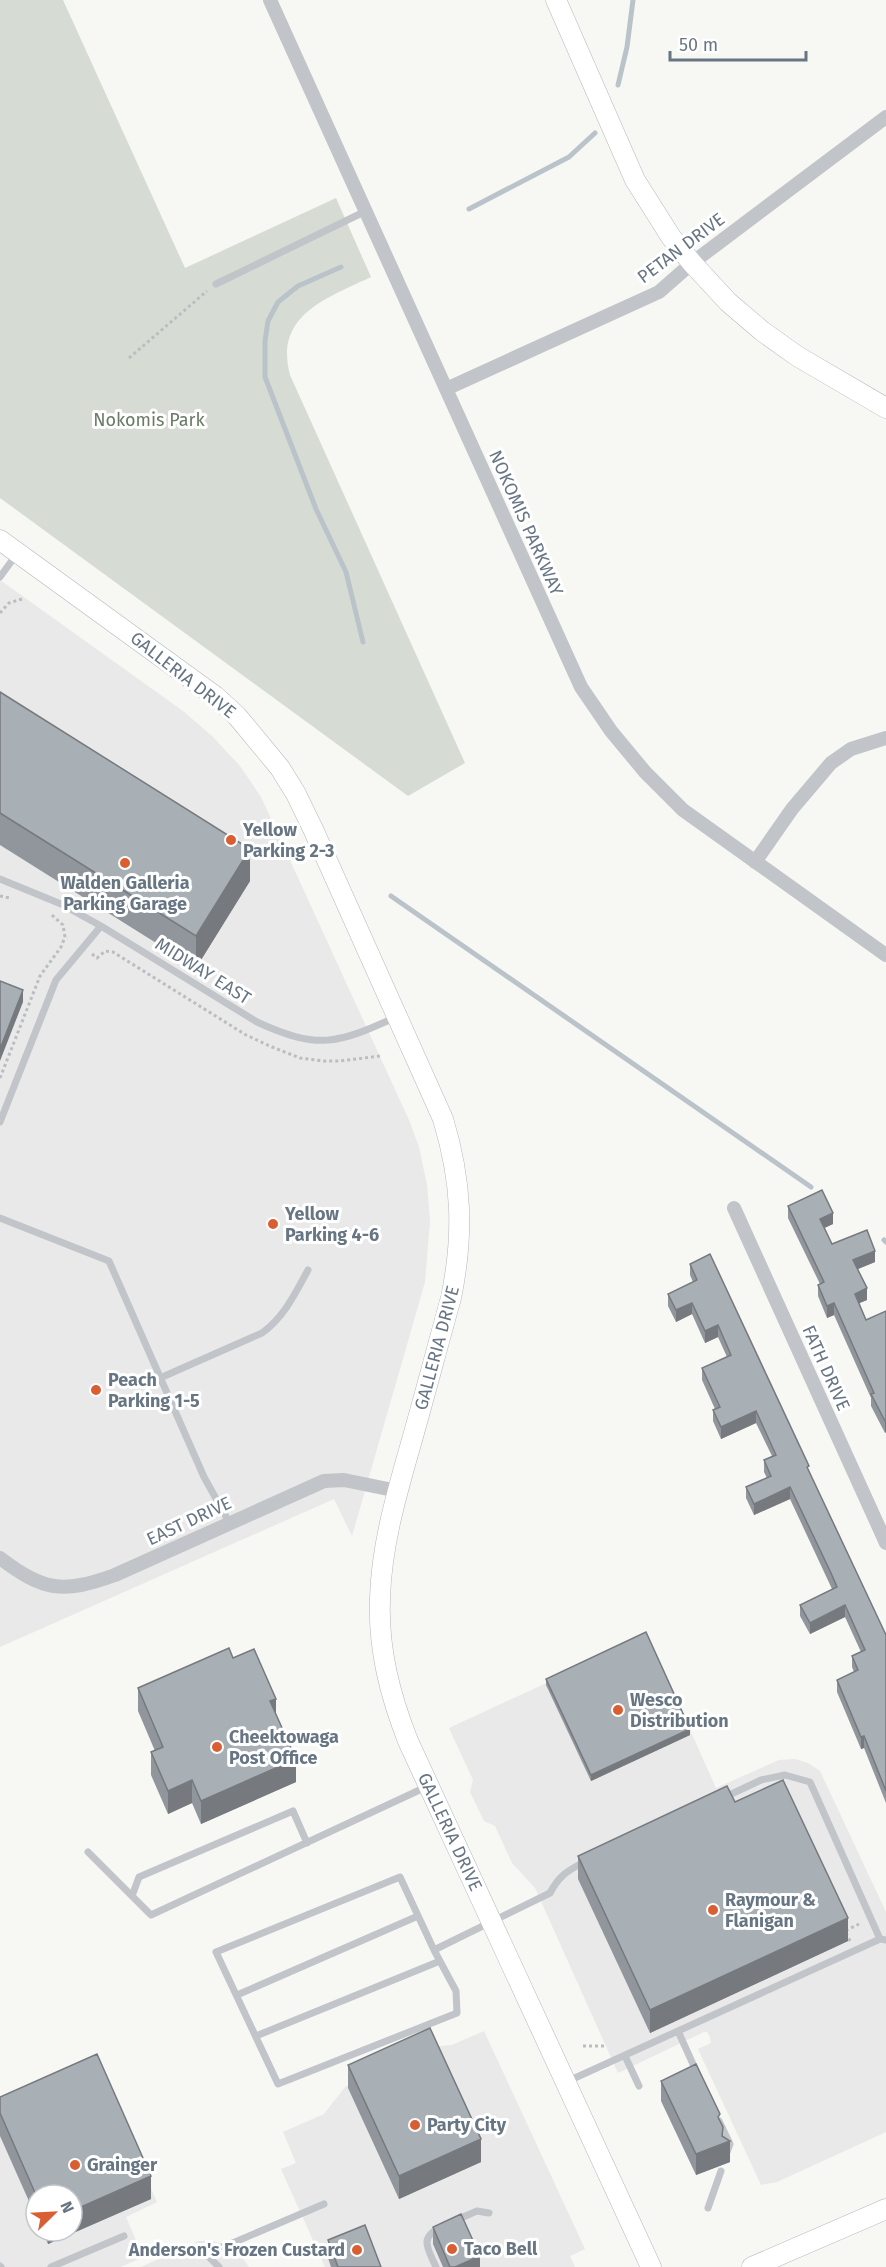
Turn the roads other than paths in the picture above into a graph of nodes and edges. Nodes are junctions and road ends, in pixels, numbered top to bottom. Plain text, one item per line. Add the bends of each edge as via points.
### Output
1 (270, 0) edge
2 (556, 0) edge
3 (886, 117) edge
4 (366, 211) junction
5 (692, 263) junction
6 (216, 284) road end
7 (446, 389) junction
8 (886, 408) edge
9 (0, 540) edge
10 (18, 553) junction
11 (0, 577) edge
12 (886, 738) edge
13 (755, 862) junction
14 (0, 879) edge
15 (101, 926) junction
16 (886, 955) edge
17 (398, 1016) junction
18 (0, 1121) edge
19 (734, 1208) dead end
20 (0, 1218) edge
21 (308, 1270) dead end
22 (160, 1378) junction
23 (398, 1491) junction
24 (229, 1522) junction
25 (886, 1543) edge
26 (0, 1558) edge
27 (429, 1786) junction
28 (719, 1800) edge
29 (307, 1843) junction
30 (88, 1852) dead end
31 (592, 1859) edge
32 (132, 1896) junction
33 (418, 1916) junction
34 (491, 1921) junction
35 (883, 1939) edge
36 (434, 1950) junction
37 (440, 1961) junction
38 (237, 1995) junction
39 (678, 2031) junction
40 (256, 2036) junction
41 (625, 2056) junction
42 (566, 2083) junction
43 (702, 2083) edge
44 (639, 2086) dead end
45 (716, 2114) edge
46 (726, 2155) edge
47 (721, 2171) dead end
48 (324, 2204) dead end
49 (708, 2208) dead end
50 (886, 2209) edge
51 (489, 2212) dead end
52 (124, 2236) dead end
53 (51, 2267) edge
54 (219, 2267) edge
55 (436, 2267) edge
56 (651, 2267) edge
57 (752, 2267) edge

1 - 4 street, NOKOMIS PARKWAY
2 - 5 street via 635,180
3 - 5 street, PETAN DRIVE
4 - 6 lane
4 - 7 street, NOKOMIS PARKWAY
5 - 7 street, PETAN DRIVE via 659,292
5 - 8 street via 762,331
7 - 13 street, NOKOMIS PARKWAY via 581,687 610,731 645,772 710,831
9 - 10 street, GALLERIA DRIVE
10 - 11 lane
10 - 17 street, GALLERIA DRIVE via 214,696 257,738 296,794
12 - 13 street via 851,749 831,763
13 - 16 street, NOKOMIS PARKWAY
14 - 15 lane, MIDWAY EAST via 61,904
15 - 17 lane, MIDWAY EAST via 257,1022 284,1034 310,1041 332,1040
15 - 18 lane via 56,980
17 - 23 street, GALLERIA DRIVE via 443,1119 452,1150 461,1224 451,1298
19 - 25 street, FATH DRIVE
20 - 22 lane via 109,1261
21 - 22 lane via 290,1304 271,1327
22 - 24 lane via 204,1477
23 - 24 street, EAST DRIVE via 344,1480 324,1481
23 - 27 street, GALLERIA DRIVE via 382,1565 382,1651 395,1709
24 - 26 street, EAST DRIVE via 88,1585 48,1586
27 - 29 lane
27 - 34 street, GALLERIA DRIVE
28 - 35 lane via 761,1780 785,1775 810,1782
29 - 32 lane via 151,1915
29 - 32 lane via 293,1811 139,1877
30 - 32 lane
31 - 34 lane via 558,1879 550,1893
33 - 36 lane
33 - 38 lane
33 - 38 lane via 400,1877 216,1952
34 - 36 lane
34 - 42 street, GALLERIA DRIVE
35 - 39 lane
36 - 37 lane
37 - 40 lane
37 - 40 lane via 456,1991 457,2013 278,2084
38 - 40 lane
39 - 41 lane
39 - 43 lane
41 - 42 lane
41 - 44 lane
42 - 56 street, GALLERIA DRIVE
45 - 46 lane via 730,2144
47 - 49 lane
48 - 54 lane via 204,2252
50 - 57 street
51 - 55 lane via 477,2211 432,2231 426,2245
52 - 53 lane

